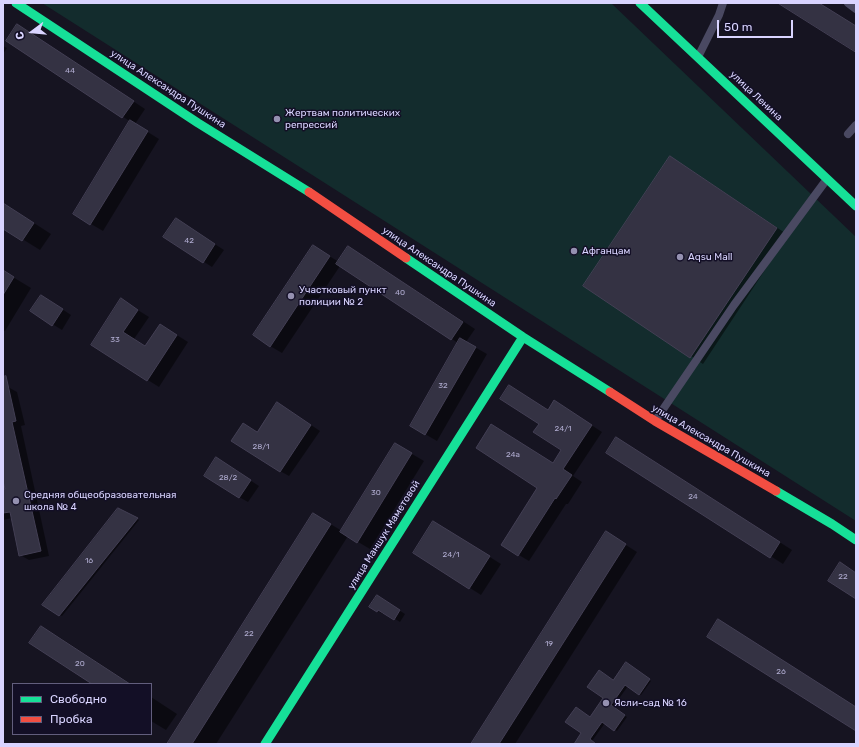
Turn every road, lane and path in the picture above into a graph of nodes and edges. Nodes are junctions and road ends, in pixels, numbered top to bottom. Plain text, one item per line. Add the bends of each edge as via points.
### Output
1 (16, 3) edge
2 (640, 3) edge
3 (723, 3) edge
4 (698, 57) junction
5 (856, 125) edge
6 (848, 134) dead end
7 (827, 179) junction
8 (856, 206) edge
9 (523, 337) junction
10 (655, 421) junction
11 (856, 540) edge
12 (265, 744) edge

1 - 9 street, улица Александра Пушкина via 198,123 306,190
2 - 4 street, улица Ленина
3 - 4 street
4 - 7 street, улица Ленина
5 - 6 street
7 - 8 street, улица Ленина
7 - 10 street via 734,305
9 - 10 street, улица Александра Пушкина
9 - 12 street, улица Маншук Маметовой
10 - 11 street, улица Александра Пушкина

